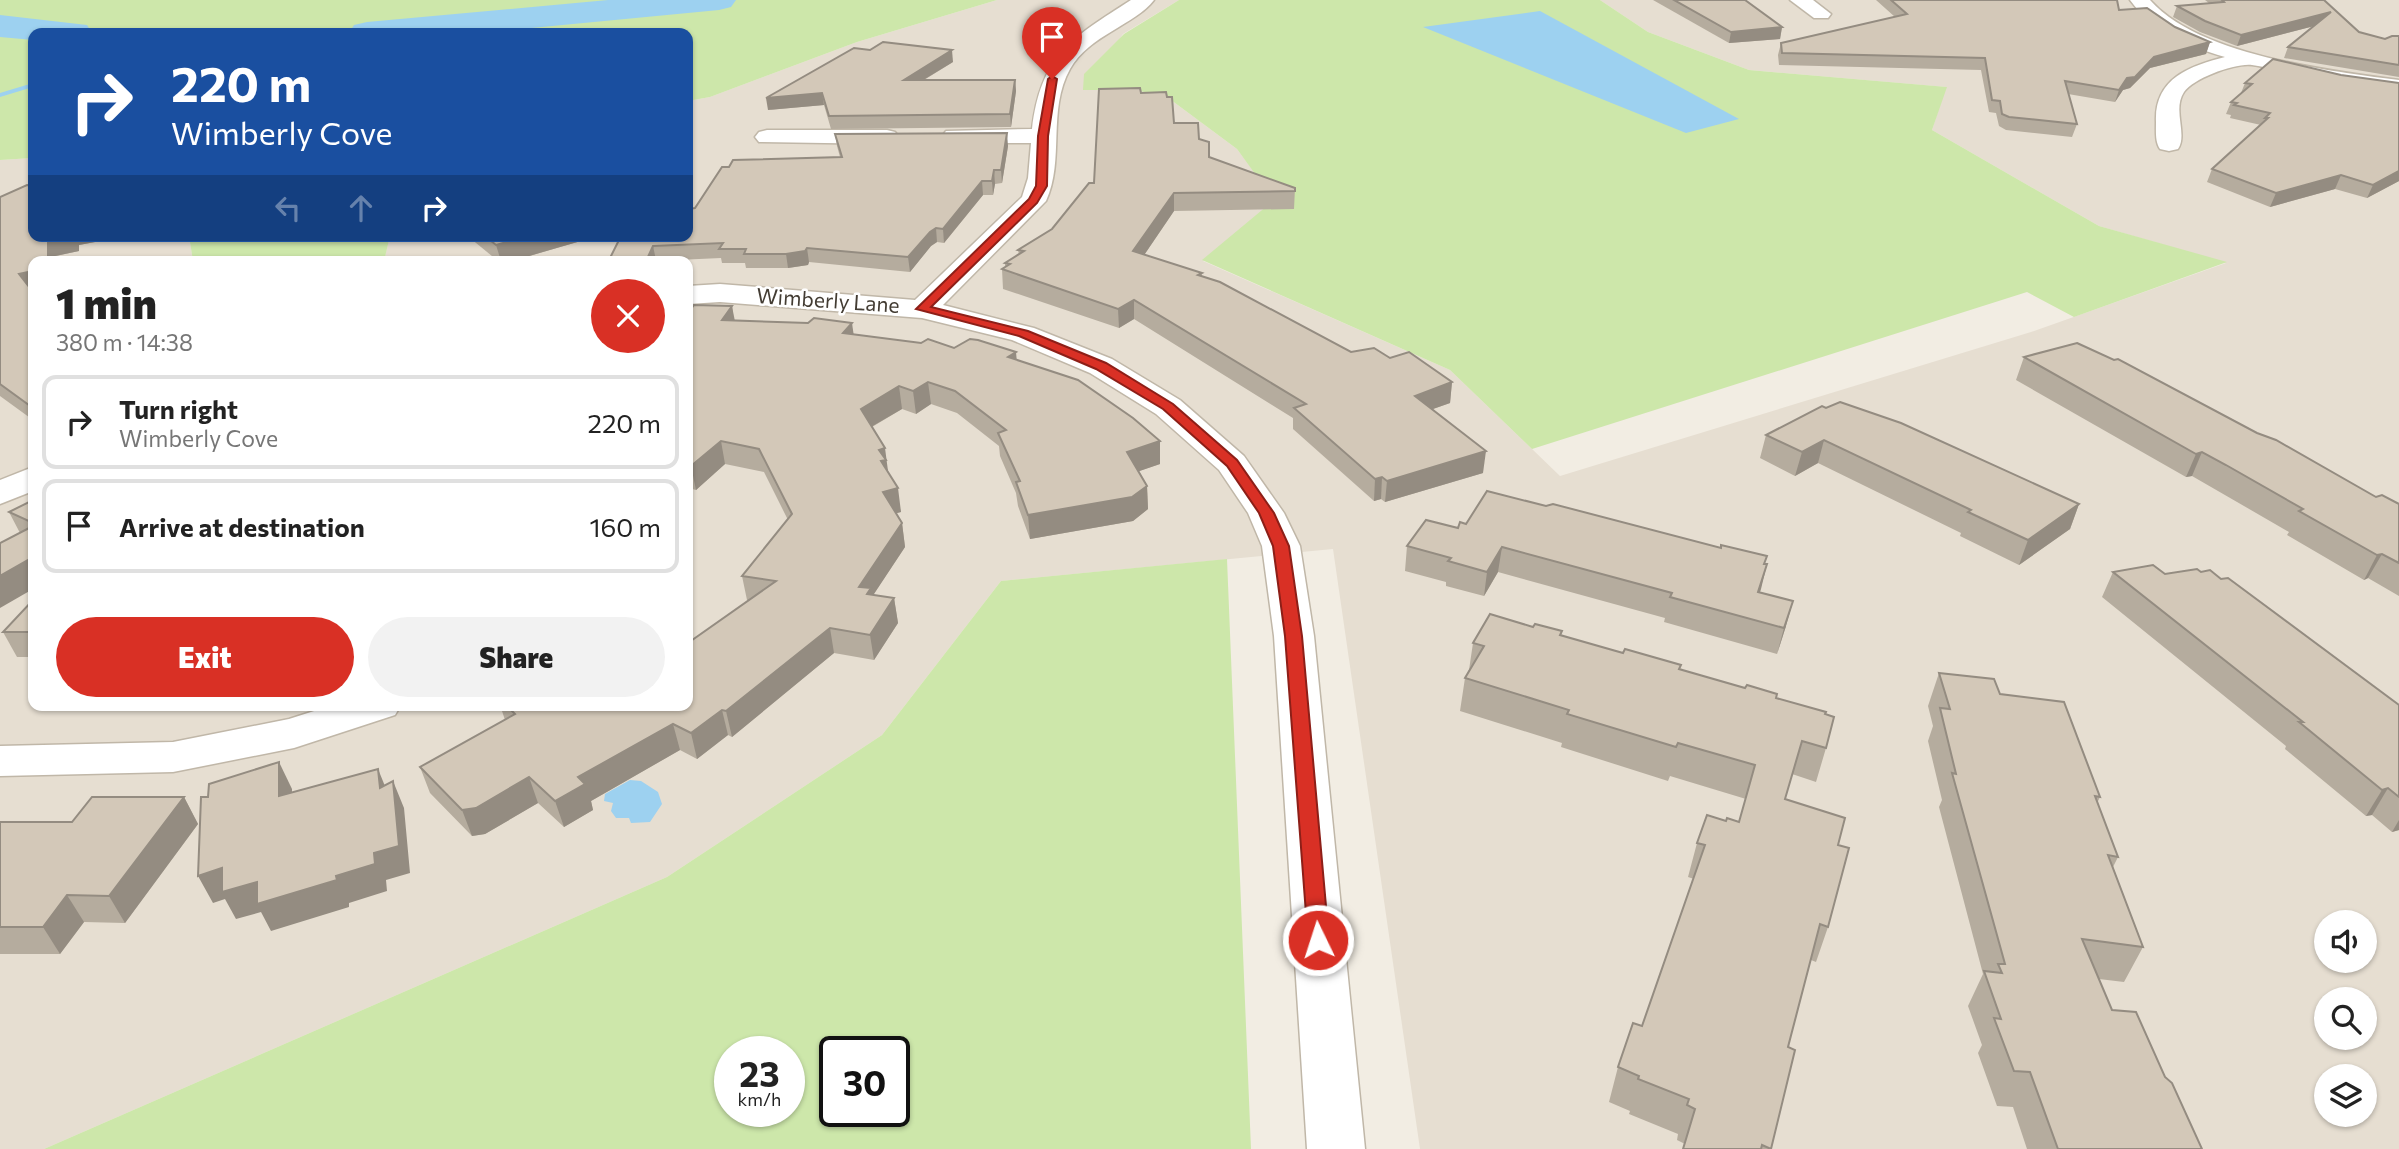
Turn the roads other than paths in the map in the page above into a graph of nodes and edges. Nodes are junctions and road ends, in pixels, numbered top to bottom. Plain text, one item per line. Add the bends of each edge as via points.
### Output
1 (1144, 0) edge
2 (1800, 0) edge
3 (2140, 0) edge
4 (1821, 14) dead end
5 (2251, 58) junction
6 (2399, 87) edge
7 (1043, 136) junction
8 (767, 137) dead end
9 (2169, 144) dead end
10 (693, 295) edge
11 (922, 309) junction
12 (362, 711) edge
13 (0, 761) edge
14 (1336, 1149) edge

1 - 7 street via 1064,57 1052,79
2 - 4 street
3 - 5 street via 2172,30
5 - 6 street
5 - 9 street via 2179,82 2169,100
7 - 8 street
7 - 11 street via 1042,186 1033,201
10 - 11 street, Wimberly Lane
11 - 14 street, Wimberly Lane via 1023,334 1101,366 1168,407 1232,463 1266,513 1281,546 1294,636
12 - 13 street via 294,733 173,757

